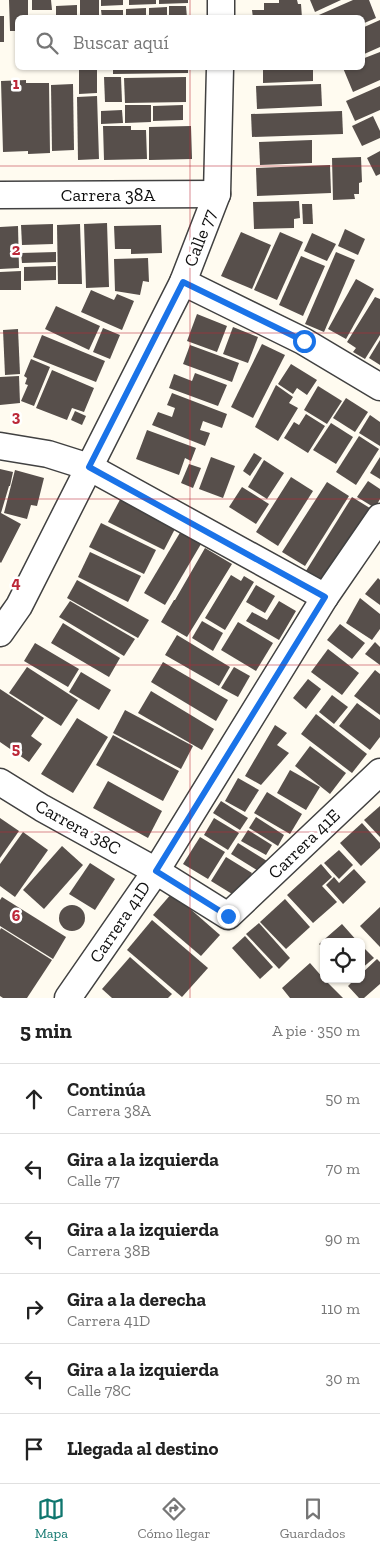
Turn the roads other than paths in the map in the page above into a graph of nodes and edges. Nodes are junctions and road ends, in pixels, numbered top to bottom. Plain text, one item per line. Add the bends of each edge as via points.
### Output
1 (221, 0) edge
2 (221, 15) edge
3 (220, 70) edge
4 (217, 194) junction
5 (0, 195) edge
6 (183, 282) junction
7 (380, 387) edge
8 (0, 446) edge
9 (89, 467) junction
10 (380, 517) edge
11 (325, 597) junction
12 (0, 633) edge
13 (380, 772) edge
14 (0, 782) edge
15 (156, 871) junction
16 (228, 916) joint
17 (68, 998) edge

1 - 2 street
3 - 4 street, Calle 77
4 - 5 street, Carrera 38A
4 - 6 street, Calle 77
6 - 7 street via 304,341
6 - 9 street, Calle 77
8 - 9 street via 48,454
9 - 11 street
9 - 12 street, Calle 77 via 19,606
10 - 11 street, Carrera 41D
11 - 15 street, Carrera 41D
13 - 16 street, Carrera 41E
14 - 15 street, Carrera 38C
15 - 16 street, Carrera 38C
15 - 17 street, Carrera 41D

